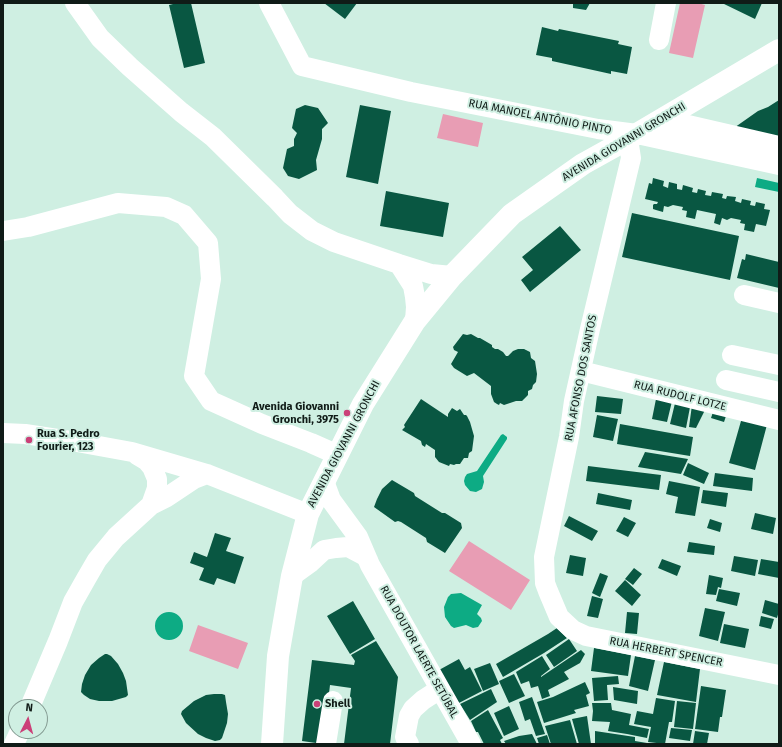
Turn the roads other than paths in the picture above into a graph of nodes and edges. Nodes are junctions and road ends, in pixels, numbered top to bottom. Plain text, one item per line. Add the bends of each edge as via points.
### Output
1 (75, 3) edge
2 (269, 3) edge
3 (666, 3) edge
4 (659, 40) dead end
5 (779, 50) edge
6 (662, 119) junction
7 (632, 137) junction
8 (779, 146) edge
9 (779, 165) edge
10 (3, 231) edge
11 (399, 264) junction
12 (452, 276) junction
13 (744, 295) dead end
14 (779, 303) edge
15 (415, 321) junction
16 (732, 355) dead end
17 (779, 365) edge
18 (581, 371) junction
19 (726, 380) dead end
20 (779, 392) edge
21 (779, 420) edge
22 (3, 433) edge
23 (132, 452) junction
24 (338, 455) junction
25 (207, 474) junction
26 (324, 481) junction
27 (151, 505) junction
28 (308, 514) junction
29 (369, 563) junction
30 (292, 576) junction
31 (559, 616) joint
32 (779, 675) edge
33 (440, 689) junction
34 (33, 699) edge
35 (333, 701) dead end
36 (272, 744) edge
37 (326, 744) edge
38 (409, 744) edge
39 (471, 744) edge

1 - 11 street via 100,38 130,68 213,137 290,214 312,231 334,242
2 - 7 street, RUA MANOEL ANTÔNIO PINTO via 302,66 411,92
3 - 4 street
5 - 6 main road, AVENIDA GIOVANNI GRONCHI
6 - 7 main road, AVENIDA GIOVANNI GRONCHI
6 - 8 street
7 - 9 street, RUA MANOEL ANTÔNIO PINTO
7 - 12 main road, AVENIDA GIOVANNI GRONCHI via 583,164 512,214
7 - 18 street, RUA AFONSO DOS SANTOS via 631,158
10 - 24 street via 28,227 118,203 166,207 184,215 208,243 211,279 194,376 211,401
11 - 12 street via 431,274
11 - 15 street via 413,286 416,297
12 - 15 main road, AVENIDA GIOVANNI GRONCHI
13 - 14 street
15 - 24 main road, AVENIDA GIOVANNI GRONCHI via 363,404
16 - 17 street
18 - 21 street, RUA RUDOLF LOTZE
18 - 31 street, RUA AFONSO DOS SANTOS via 544,557 545,582
19 - 20 street
22 - 23 street via 26,434
23 - 25 street
23 - 27 street via 147,461 157,479 157,488
24 - 26 main road, AVENIDA GIOVANNI GRONCHI
25 - 27 street
25 - 28 street
26 - 28 main road, AVENIDA GIOVANNI GRONCHI
26 - 29 street, RUA DOUTOR LAERTE SETÚBAL via 331,500 358,537
27 - 34 street via 116,537 97,560 73,602
28 - 30 main road, AVENIDA GIOVANNI GRONCHI
29 - 30 street, RUA DOUTOR LAERTE SETÚBAL via 364,556 348,547 324,550
29 - 33 street, RUA DOUTOR LAERTE SETÚBAL
30 - 36 main road, AVENIDA GIOVANNI GRONCHI via 278,656
31 - 32 street, RUA HERBERT SPENCER via 573,630 586,636
33 - 38 street via 423,700 409,716 405,737
33 - 39 street, RUA DOUTOR LAERTE SETÚBAL
35 - 37 street

